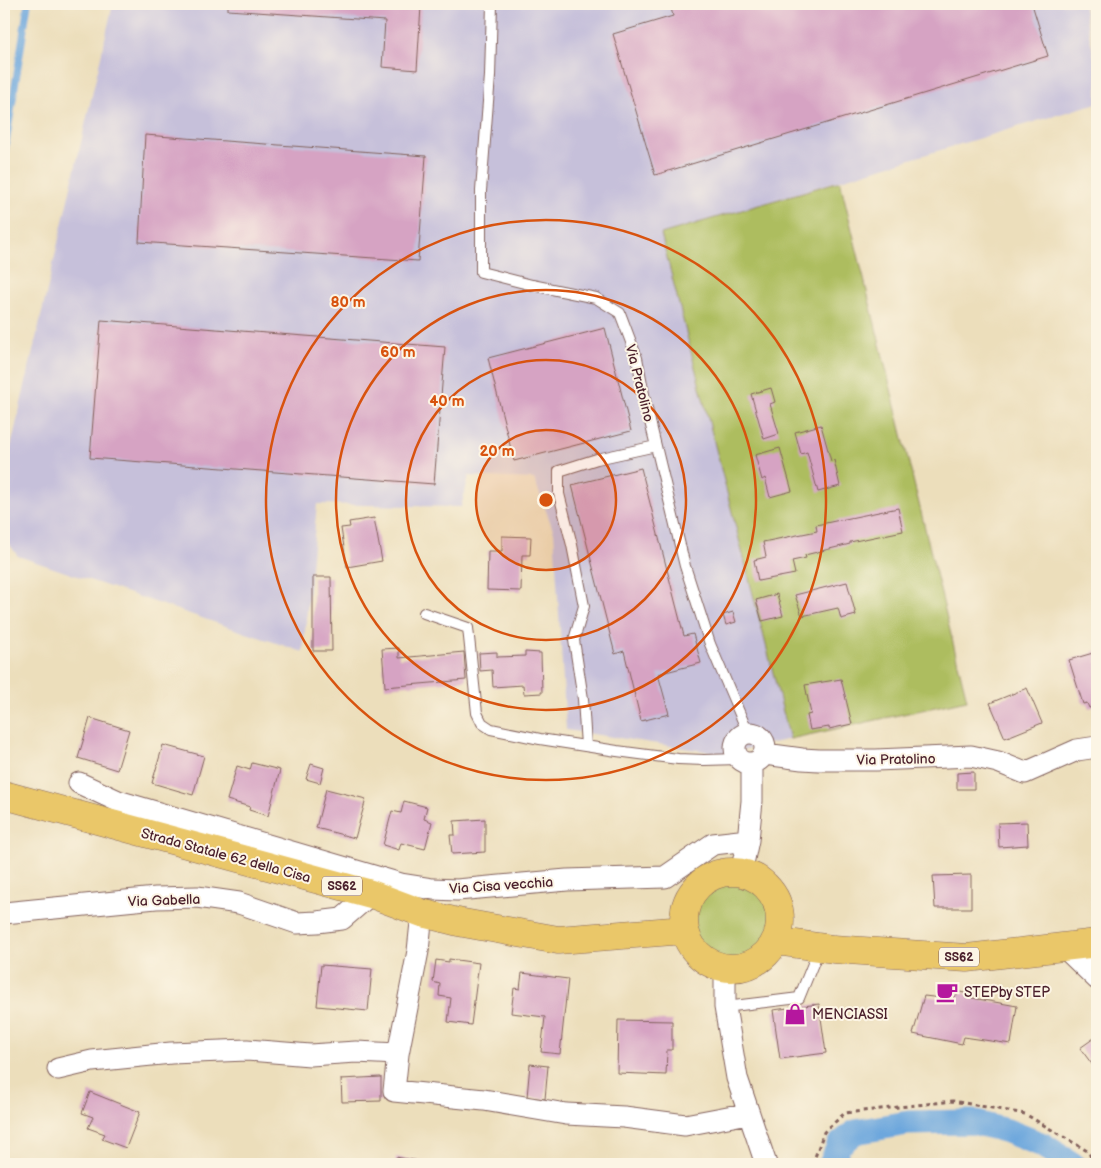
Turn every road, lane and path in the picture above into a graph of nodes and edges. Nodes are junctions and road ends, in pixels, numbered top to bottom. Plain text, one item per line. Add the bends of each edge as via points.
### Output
1 (492, 4) edge
2 (656, 446) junction
3 (424, 613) dead end
4 (748, 733) joint
5 (586, 746) junction
6 (1097, 747) edge
7 (752, 759) junction
8 (79, 783) dead end
9 (4, 795) edge
10 (748, 840) junction
11 (741, 873) junction
12 (372, 894) junction
13 (4, 913) edge
14 (422, 913) junction
15 (685, 930) junction
16 (774, 942) junction
17 (1097, 943) edge
18 (1064, 947) junction
19 (820, 948) junction
20 (725, 967) junction
21 (1097, 978) edge
22 (725, 1007) junction
23 (398, 1054) junction
24 (58, 1069) dead end
25 (749, 1112) junction
26 (766, 1164) edge
27 (815, 1164) edge
28 (1093, 1164) edge

1 - 2 lane, Via Pratolino via 481,272 596,298 620,313 637,358
2 - 4 lane, Via Pratolino via 685,566 710,644
2 - 5 lane via 559,471 559,494 584,606 574,640
3 - 5 lane via 468,628 477,713 482,723 491,729
4 - 7 street via 738,738 735,748 736,754
5 - 7 lane via 678,759
6 - 7 street, Via Pratolino via 1077,750 1025,773 998,762 970,756 876,760
7 - 10 street
8 - 10 street, Via Cisa vecchia via 118,800 401,884 433,889 457,890 568,880 666,878 713,844
9 - 12 main road, Strada Statale 62 della Cisa / SS62
10 - 11 street
11 - 15 main road via 714,876 703,882 687,904
11 - 16 main road via 755,878 775,899 779,928
12 - 13 street, Via Gabella via 342,919 317,922 297,923 239,903 196,897
12 - 14 main road, Strada Statale 62 della Cisa / SS62
14 - 15 main road, Strada Statale 62 della Cisa / SS62 via 558,940
14 - 23 street
15 - 20 main road via 695,951 714,964
16 - 19 main road, SS62
16 - 20 main road via 766,954 754,962 740,968
17 - 18 main road, SS62
18 - 19 main road, SS62 via 967,958
18 - 21 street
19 - 22 lane via 799,998
20 - 22 street
22 - 25 street via 737,1078
23 - 24 street via 310,1055 247,1050 171,1052 92,1061
23 - 25 street via 394,1092 484,1100 566,1114 685,1124
25 - 26 street
27 - 28 path via 824,1132 845,1113 953,1101 1025,1114 1089,1152

